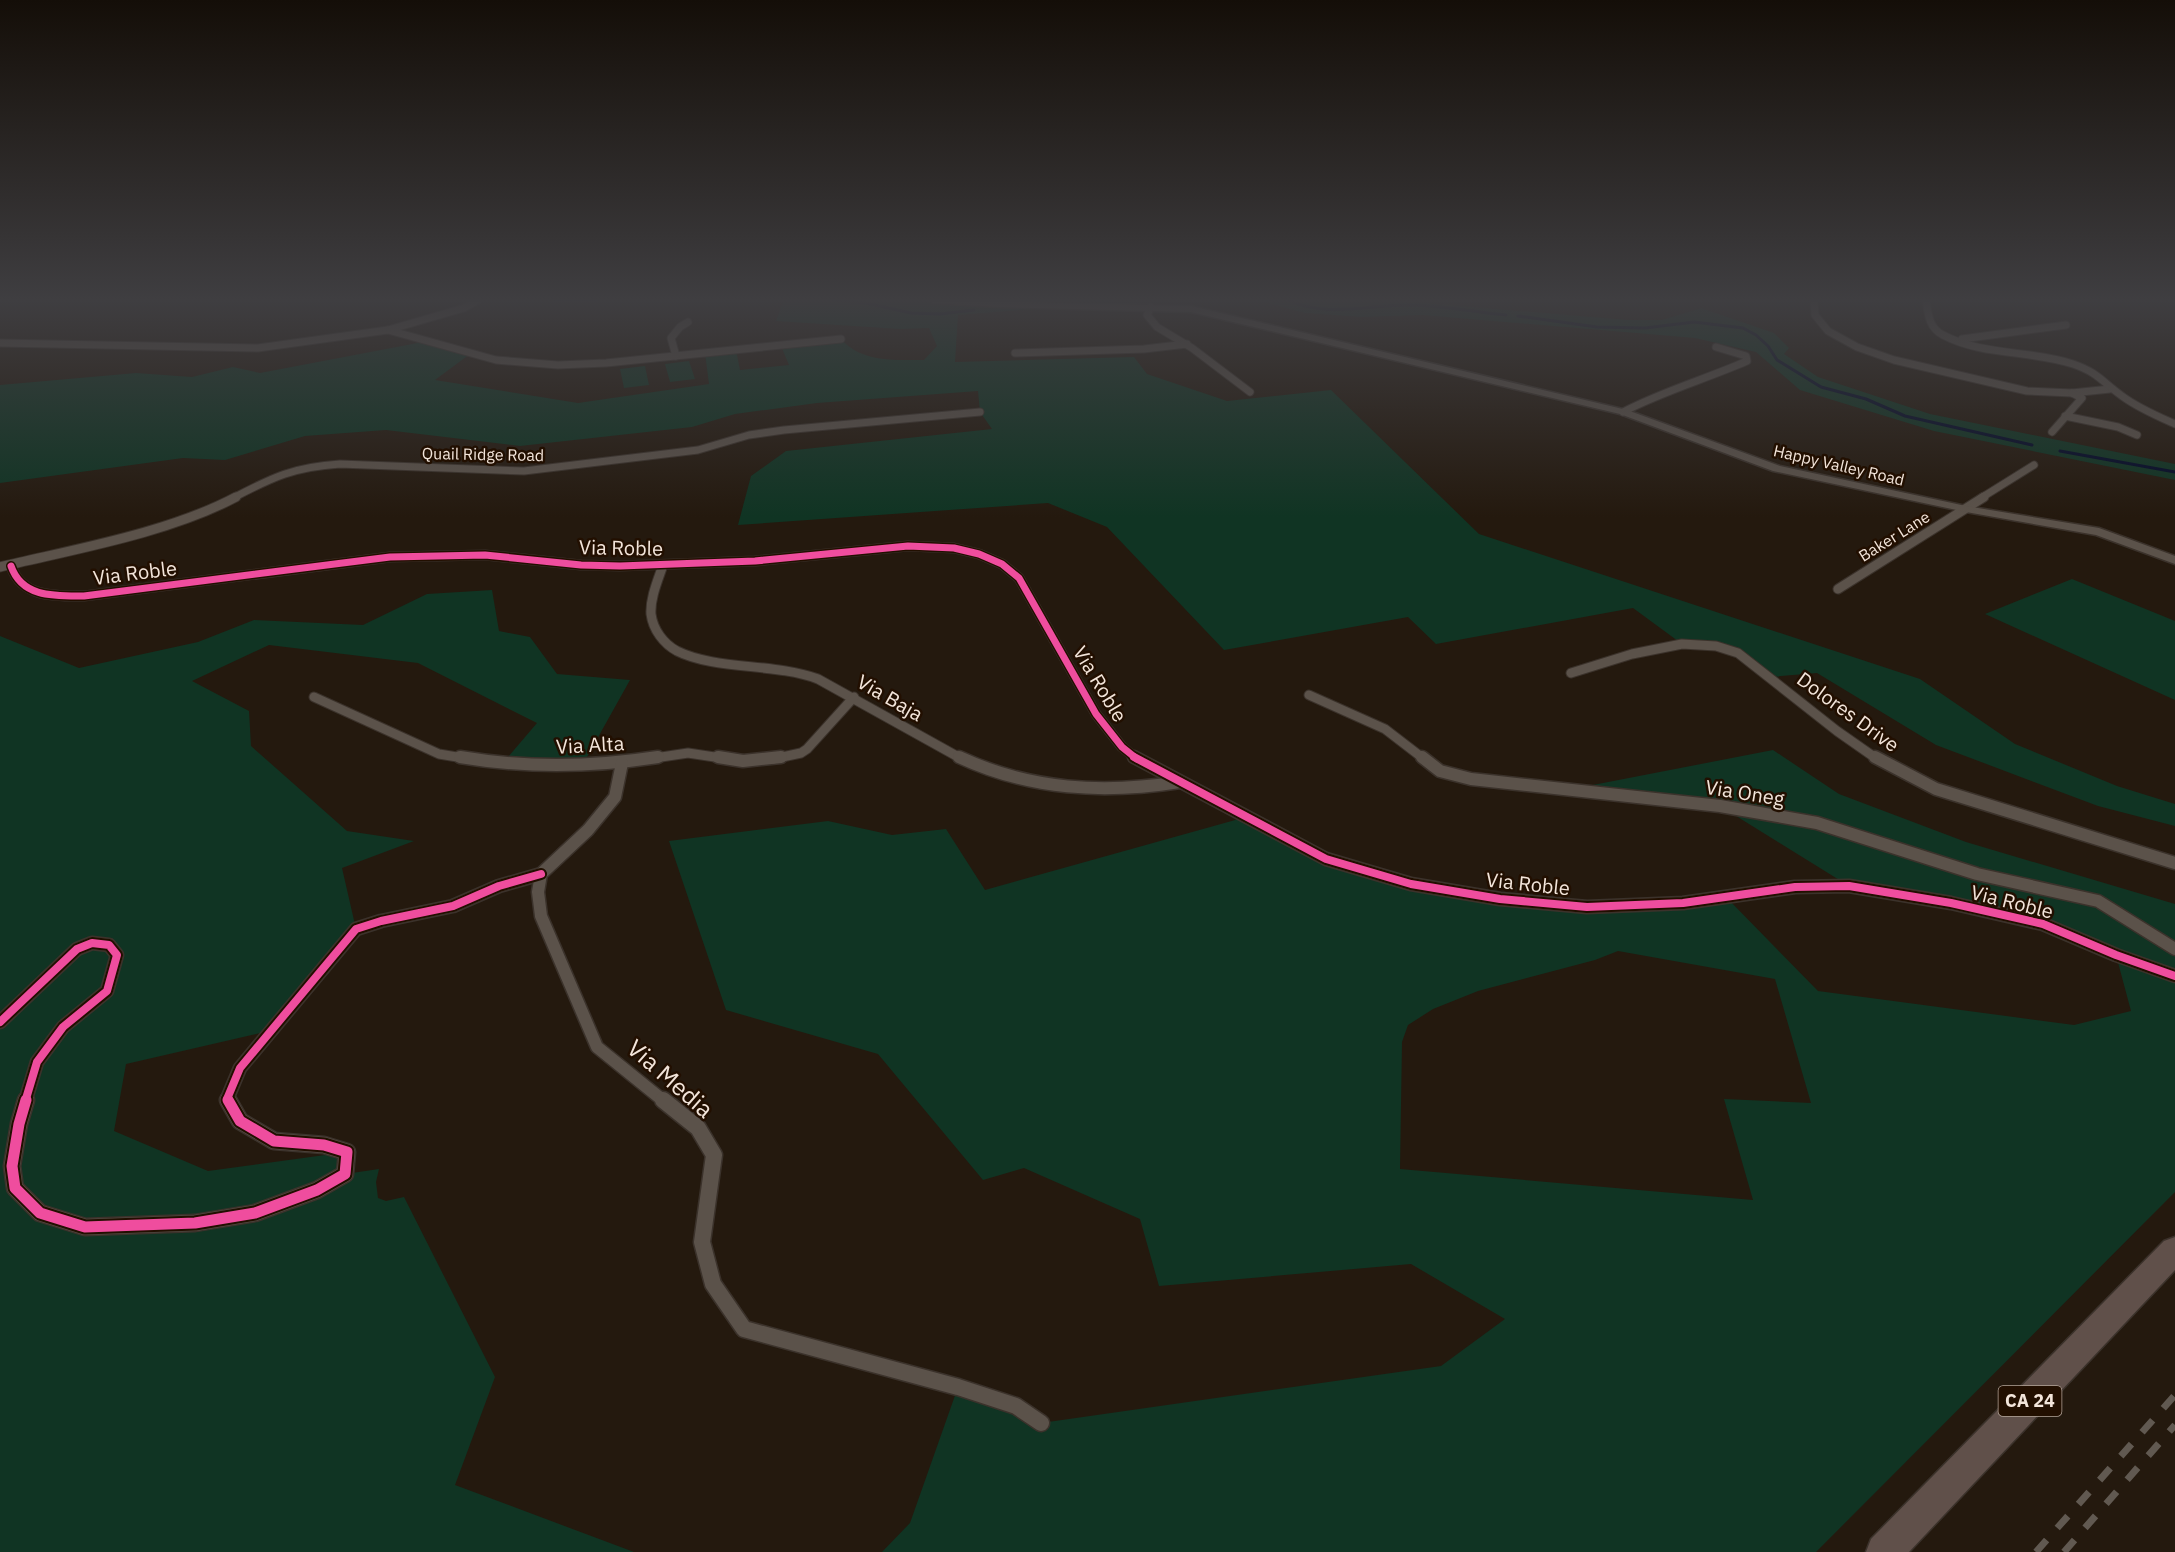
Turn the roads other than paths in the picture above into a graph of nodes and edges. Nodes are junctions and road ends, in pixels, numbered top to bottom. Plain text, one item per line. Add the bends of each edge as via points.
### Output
1 (1221, 372) edge
2 (1457, 372) edge
3 (1721, 372) edge
4 (1945, 372) edge
5 (2090, 372) edge
6 (2110, 389) junction
7 (1250, 392) dead end
8 (2072, 393) junction
9 (980, 412) dead end
10 (1623, 412) junction
11 (2065, 416) junction
12 (2175, 424) edge
13 (2052, 432) dead end
14 (2137, 435) dead end
15 (2034, 465) dead end
16 (1966, 508) junction
17 (2175, 560) edge
18 (663, 565) junction
19 (11, 566) junction
20 (0, 567) edge
21 (1838, 589) dead end
22 (1571, 673) dead end
23 (1309, 695) dead end
24 (314, 697) dead end
25 (854, 697) junction
26 (622, 763) junction
27 (1180, 782) junction
28 (2175, 863) edge
29 (541, 874) junction
30 (2175, 949) edge
31 (2175, 975) edge
32 (0, 1022) edge
33 (2175, 1250) edge
34 (1041, 1423) dead end
35 (1884, 1552) edge

1 - 7 street
2 - 10 street, Happy Valley Road
3 - 10 street via 1651,397
4 - 8 street via 1996,386 2049,394
5 - 6 street
6 - 8 street
6 - 12 street
8 - 11 street via 2082,398
9 - 19 street, Quail Ridge Road via 784,430 749,435 698,450 524,471 311,466 275,477 209,511
10 - 16 street, Happy Valley Road via 1777,469
11 - 13 street
11 - 14 street
15 - 16 street, Baker Lane
16 - 17 street, Happy Valley Road via 2099,532
16 - 21 street, Baker Lane
18 - 19 street, Via Roble via 582,565 485,555 413,555 84,596 48,595 26,588 19,584
18 - 25 street, Via Baja via 649,611 652,627 668,646 702,658 771,666 807,675
18 - 27 street, Via Roble via 775,560 908,546 954,548 991,559 1019,578 1111,734 1135,758
19 - 20 street, Quail Ridge Road
22 - 28 street, Dolores Drive via 1682,644 1716,646 1738,653 1879,760 1936,789
23 - 30 street, Via Oneg via 1385,729 1440,771 1471,779 1720,806 1817,823 1977,874 2098,901
24 - 26 street, Via Alta via 439,754 459,759 582,766
25 - 26 street, Via Alta via 801,753 743,761 688,753
25 - 27 street, Via Baja via 984,769 1029,781 1080,789 1152,788
26 - 29 street via 615,797 588,830
27 - 31 street, Via Roble via 1326,859 1411,884 1500,899 1587,907 1683,903 1795,887 1849,886 2043,924
29 - 32 street via 499,886 453,906 356,929 334,954 240,1068 227,1099 240,1120 274,1141 324,1145 347,1152 345,1174 317,1190 255,1213 195,1223 86,1227 40,1213 15,1188 12,1166 37,1062 63,1027 107,991 117,956 109,945 92,943 77,949
29 - 34 street, Via Media via 541,916 597,1047 698,1128 714,1155 702,1242 713,1284 744,1329 958,1387 1016,1406
33 - 35 highway, CA 24

